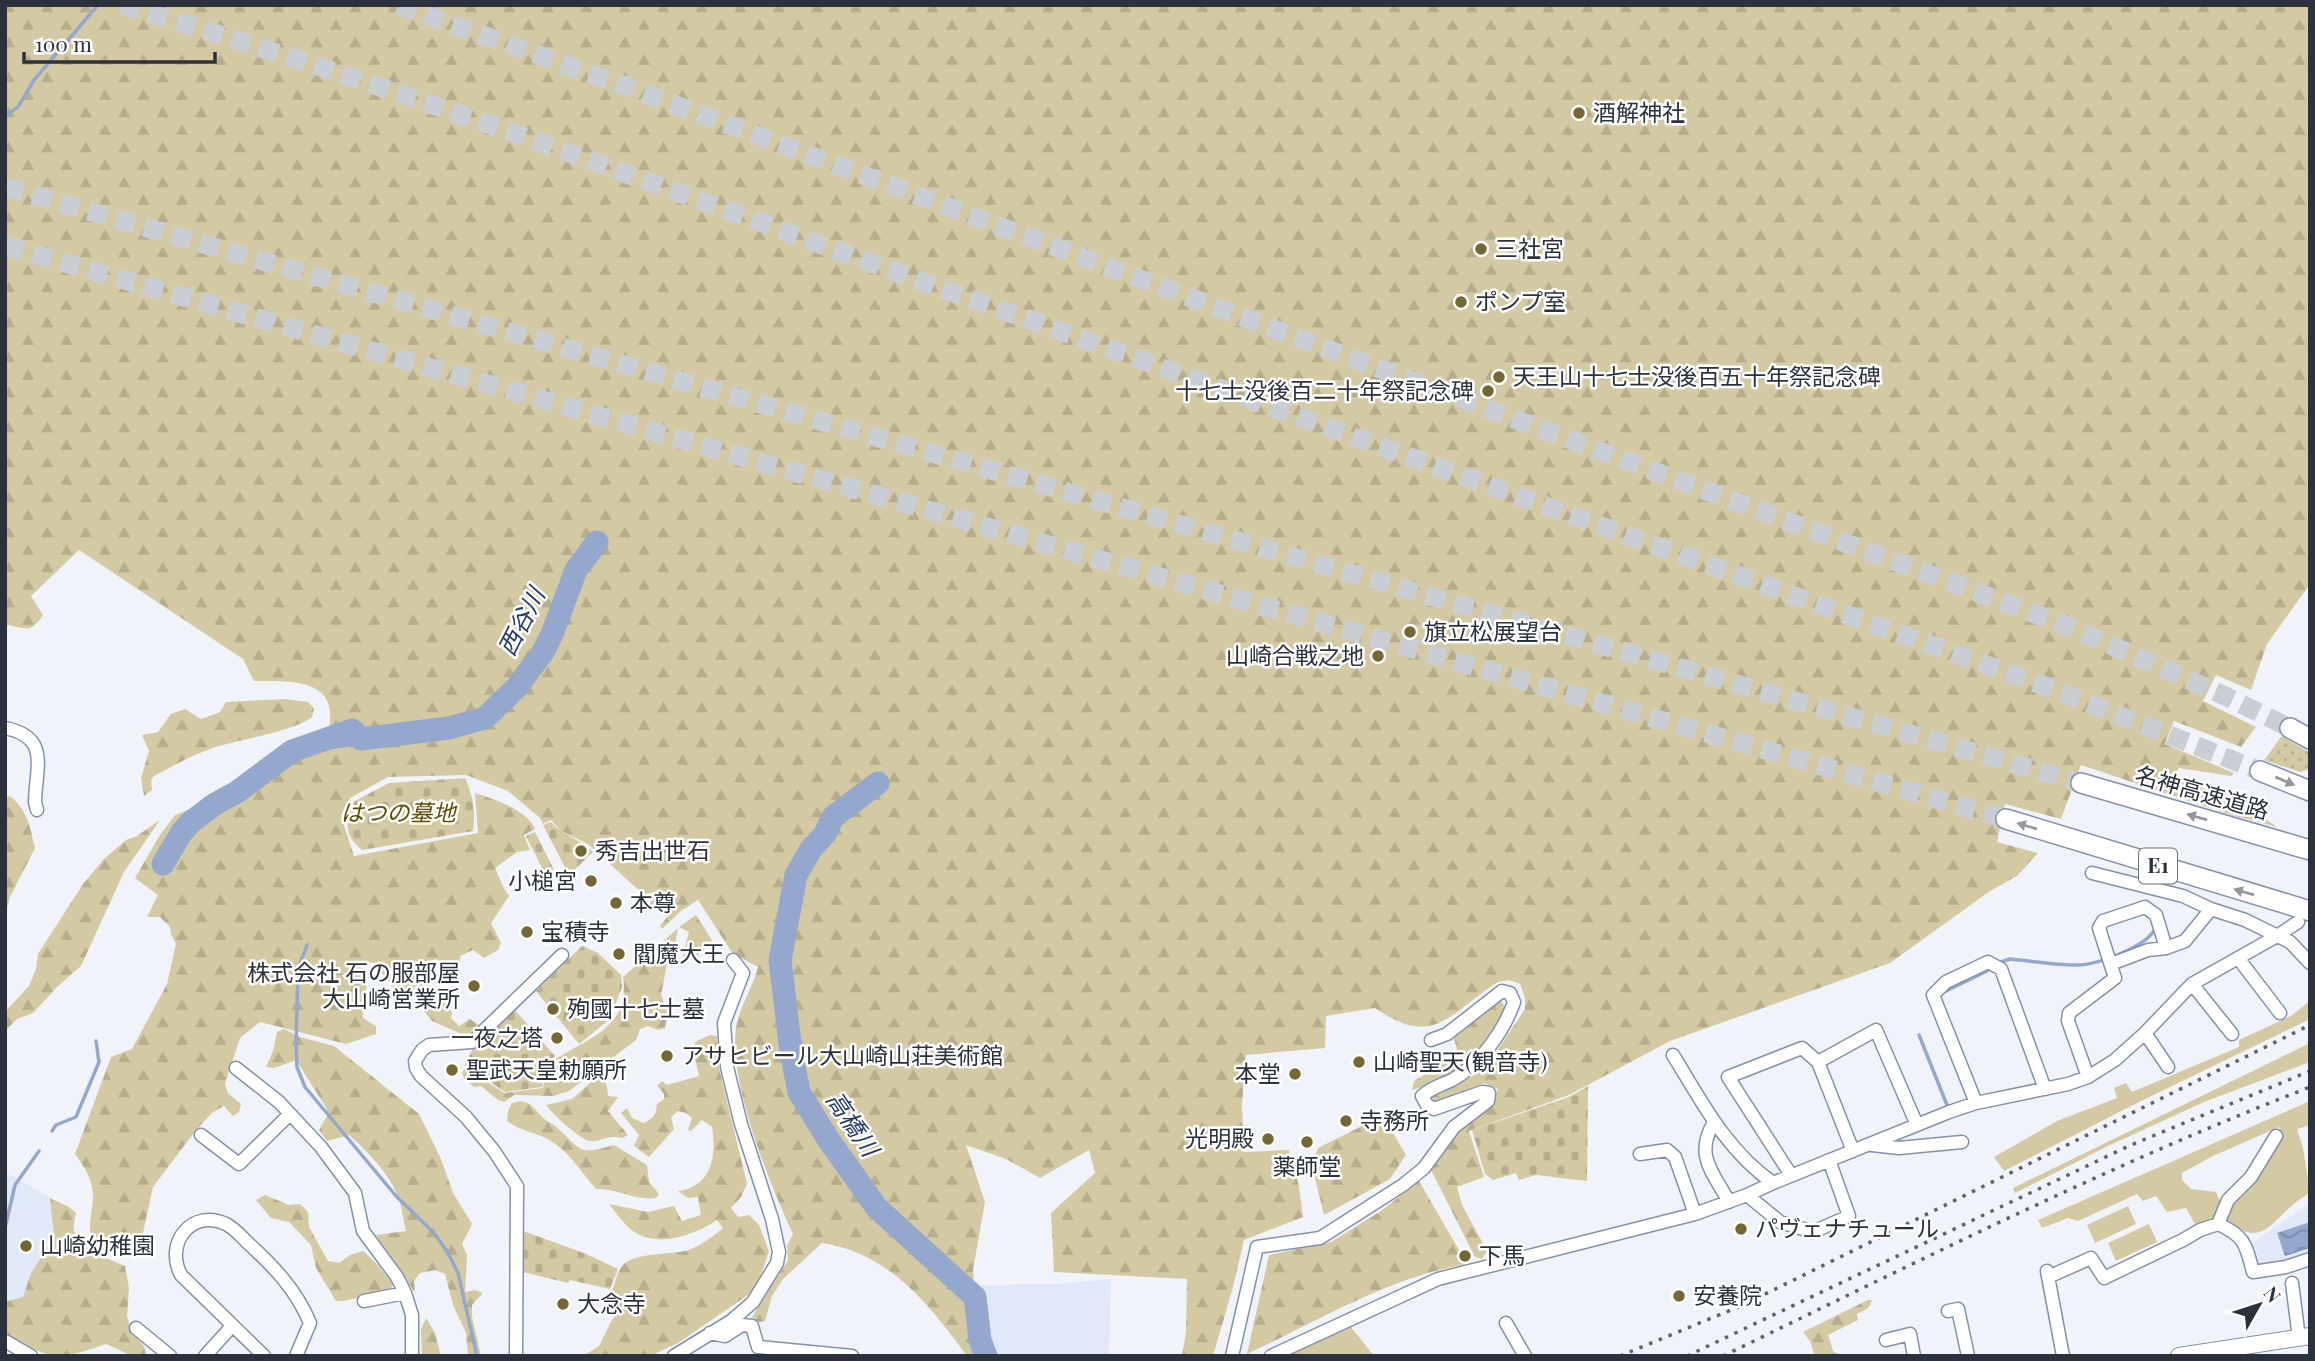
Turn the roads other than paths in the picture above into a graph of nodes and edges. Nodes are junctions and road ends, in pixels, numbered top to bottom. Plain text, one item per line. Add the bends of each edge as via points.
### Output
1 (5, 728) edge
2 (2290, 728) tunnel mouth
3 (2310, 739) edge
4 (2260, 771) tunnel mouth
5 (2081, 783) tunnel mouth
6 (2310, 791) edge
7 (37, 810) dead end
8 (2006, 819) tunnel mouth
9 (2310, 850) edge
10 (2092, 873) dead end
11 (2211, 909) junction
12 (2304, 916) edge
13 (2277, 936) junction
14 (2166, 948) junction
15 (562, 955) dead end
16 (2238, 958) junction
17 (733, 960) dead end
18 (2310, 963) edge
19 (2111, 964) junction
20 (2192, 984) junction
21 (2280, 1013) dead end
22 (2145, 1033) junction
23 (2232, 1034) dead end
24 (1431, 1040) dead end
25 (1673, 1055) dead end
26 (1818, 1062) junction
27 (2168, 1067) dead end
28 (236, 1068) dead end
29 (2088, 1077) junction
30 (2045, 1088) junction
31 (1976, 1103) junction
32 (290, 1114) junction
33 (1714, 1122) junction
34 (1917, 1125) junction
35 (201, 1135) dead end
36 (2276, 1136) dead end
37 (1962, 1142) dead end
38 (1869, 1144) junction
39 (1853, 1151) junction
40 (1640, 1154) dead end
41 (1829, 1160) junction
42 (1791, 1175) junction
43 (1773, 1183) junction
44 (1747, 1195) junction
45 (1730, 1202) junction
46 (1695, 1214) junction
47 (2218, 1224) junction
48 (2310, 1259) edge
49 (2292, 1283) dead end
50 (405, 1293) junction
51 (364, 1301) dead end
52 (1948, 1311) dead end
53 (1506, 1323) dead end
54 (232, 1326) junction
55 (136, 1328) dead end
56 (710, 1333) junction
57 (2304, 1337) edge
58 (1886, 1340) dead end
59 (5, 1342) edge
60 (32, 1356) edge
61 (170, 1356) edge
62 (205, 1356) edge
63 (264, 1356) edge
64 (296, 1356) edge
65 (412, 1356) edge
66 (516, 1356) edge
67 (674, 1356) edge
68 (852, 1356) edge
69 (1233, 1356) edge
70 (1272, 1356) edge
71 (1525, 1356) edge
72 (1914, 1356) edge
73 (1968, 1356) edge
74 (2063, 1356) edge
75 (2179, 1356) edge

1 - 7 street via 28,735 34,743
2 - 3 highway
4 -> 6 highway, 名神高速道路
9 -> 5 highway, 名神高速道路
12 -> 8 highway, E1
10 - 11 street via 2183,896
11 - 13 street
11 - 14 street via 2185,941
12 - 13 street
13 - 16 street
13 - 18 street via 2290,942
14 - 19 street
14 - 19 street via 2156,915 2145,907 2103,921 2099,928
15 - 66 street via 472,1042 429,1045 418,1055 416,1068 466,1116 517,1186
16 - 20 street
16 - 21 street
17 - 56 street via 743,973 724,1023 727,1068 779,1252 753,1301
19 - 29 street via 2115,978 2069,1013
20 - 22 street
20 - 23 street
22 - 27 street
22 - 29 street
24 - 69 street via 1447,1034 1502,991 1510,993 1514,1002 1509,1016 1483,1055 1454,1079 1422,1096 1434,1109 1482,1092 1489,1093 1488,1101 1454,1126 1424,1168 1320,1238 1257,1247
25 - 33 street
26 - 34 street via 1876,1030
26 - 39 street
26 - 42 street via 1802,1048 1728,1077
28 - 32 street
29 - 30 street
30 - 31 street
30 - 31 street via 2000,969 1988,962 1946,982 1933,995
31 - 34 street
32 - 35 street via 239,1164
32 - 50 street via 321,1146 355,1193 363,1231
33 - 43 street via 1734,1150
33 - 45 street via 1704,1150
34 - 38 street
36 - 47 street via 2251,1177 2228,1200
37 - 38 street via 1899,1148
38 - 39 street
39 - 41 street
40 - 46 street via 1667,1150 1675,1157
41 - 42 street
41 - 44 street via 1849,1216 1812,1232 1780,1222
42 - 43 street
43 - 44 street
44 - 45 street
45 - 46 street
46 - 70 street via 1438,1279
47 - 48 street via 2241,1237 2253,1272
47 - 74 street via 2104,1278 2091,1258 2047,1274
49 - 57 street
50 - 51 street
50 - 65 street via 412,1315
52 - 73 street via 1958,1308
53 - 71 street
54 - 62 street
54 - 63 street
54 - 64 street via 174,1263 179,1238 199,1222 228,1224 281,1273 310,1323
55 - 61 street
56 - 67 street
56 - 68 street via 725,1336 742,1325 752,1326 758,1347
57 - 75 main road
58 - 72 street via 1910,1334
59 - 60 street

